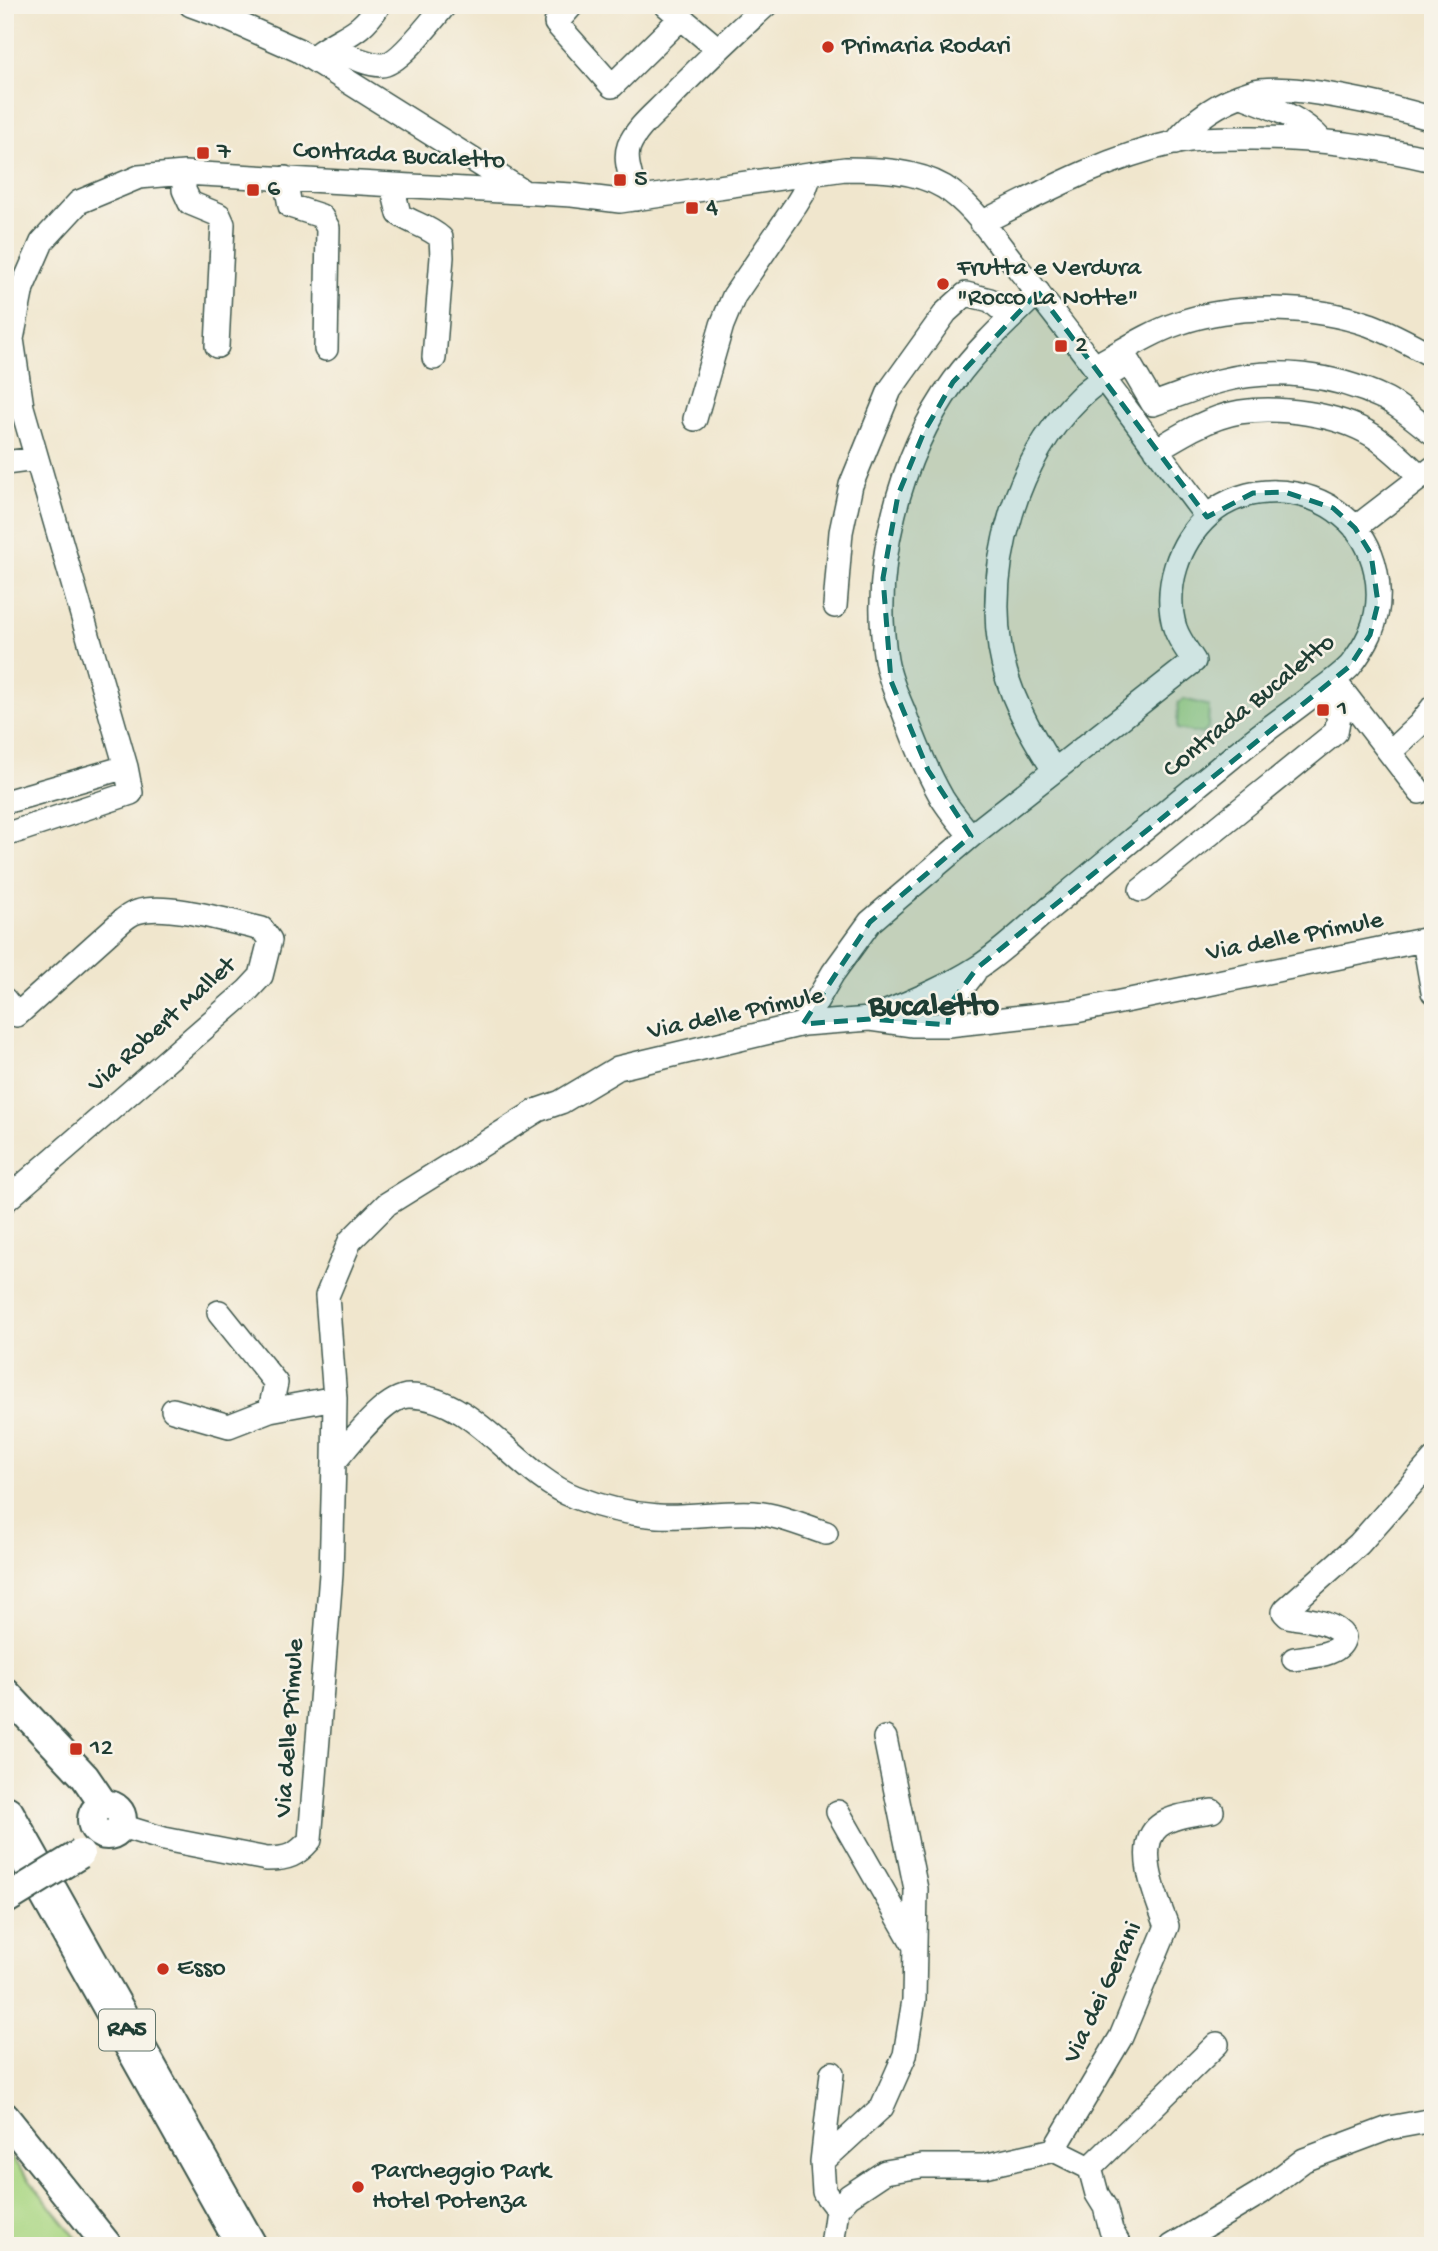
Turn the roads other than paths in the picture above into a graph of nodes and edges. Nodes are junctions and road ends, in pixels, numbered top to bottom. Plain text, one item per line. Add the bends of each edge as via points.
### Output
1 (191, 5) edge
2 (379, 5) edge
3 (445, 5) edge
4 (572, 5) edge
5 (766, 5) edge
6 (225, 10) edge
7 (673, 11) edge
8 (718, 49) junction
9 (319, 52) junction
10 (1242, 96) junction
11 (1433, 119) edge
12 (1322, 141) junction
13 (1175, 143) junction
14 (1433, 160) edge
15 (184, 173) junction
16 (810, 175) junction
17 (285, 178) junction
18 (392, 185) junction
19 (523, 192) junction
20 (636, 199) junction
21 (981, 223) junction
22 (1038, 292) junction
23 (1011, 318) junction
24 (217, 346) dead end
25 (326, 349) dead end
26 (1433, 356) edge
27 (434, 358) dead end
28 (1129, 363) junction
29 (1433, 368) edge
30 (1099, 372) junction
31 (695, 419) dead end
32 (1433, 433) edge
33 (1156, 450) junction
34 (36, 459) junction
35 (5, 463) edge
36 (1429, 474) edge
37 (1207, 517) junction
38 (1355, 528) junction
39 (835, 606) dead end
40 (1328, 685) junction
41 (1433, 707) edge
42 (1390, 752) junction
43 (126, 767) junction
44 (1054, 770) junction
45 (1420, 792) dead end
46 (5, 802) edge
47 (5, 835) edge
48 (971, 836) junction
49 (1141, 890) dead end
50 (1428, 939) edge
51 (977, 968) junction
52 (1433, 992) edge
53 (9, 1014) edge
54 (870, 1020) junction
55 (803, 1024) junction
56 (948, 1024) junction
57 (5, 1201) edge
58 (219, 1312) dead end
59 (335, 1398) junction
60 (173, 1410) dead end
61 (270, 1410) junction
62 (1433, 1460) edge
63 (334, 1462) junction
64 (826, 1533) dead end
65 (1294, 1659) dead end
66 (5, 1692) edge
67 (885, 1738) dead end
68 (1212, 1811) dead end
69 (838, 1812) dead end
70 (5, 1815) edge
71 (108, 1821) junction
72 (5, 1864) edge
73 (5, 1900) edge
74 (914, 1945) junction
75 (1217, 2043) dead end
76 (832, 2073) dead end
77 (5, 2117) edge
78 (1433, 2120) edge
79 (1055, 2150) junction
80 (822, 2162) junction
81 (1090, 2168) junction
82 (837, 2209) junction
83 (108, 2246) edge
84 (219, 2246) edge
85 (247, 2246) edge
86 (832, 2246) edge
87 (1120, 2246) edge
88 (1172, 2246) edge

1 - 6 street
2 - 9 street via 368,22
3 - 9 street via 395,60 383,65
4 - 7 street via 556,23 612,86
5 - 8 street
6 - 9 street via 298,50
7 - 8 street
8 - 20 street via 638,131 629,147 628,166
9 - 19 street
10 - 11 street via 1287,89
10 - 12 street via 1295,119
10 - 13 street via 1186,128
12 - 13 street via 1283,137
12 - 14 street
13 - 21 street via 1112,162
15 - 17 street, Contrada Bucaletto
15 - 24 street via 190,203 219,215 223,225
15 - 34 street, Contrada Bucaletto via 139,177 79,202 42,242 22,288 12,339 22,407
16 - 20 street, Contrada Bucaletto
16 - 21 street, Contrada Bucaletto via 879,169 916,177 943,186
16 - 31 street via 796,205 734,296
17 - 18 street, Contrada Bucaletto
17 - 25 street via 290,206 321,216 328,228
18 - 19 street, Contrada Bucaletto
18 - 27 street via 399,214 430,227 441,238
19 - 20 street, Contrada Bucaletto
21 - 22 street, Contrada Bucaletto
22 - 23 street
22 - 30 street, Contrada Bucaletto
23 - 39 street via 990,300 966,294 946,312 890,390 851,485 841,532
23 - 48 street via 953,382 924,432 898,495 883,578 891,681 933,780
26 - 30 street via 1370,325 1317,313 1256,308 1180,322 1152,334
28 - 29 street via 1184,335 1256,321 1315,323 1367,335
28 - 30 street
28 - 32 street via 1153,404 1218,382 1288,373 1342,383 1386,399
30 - 33 street, Contrada Bucaletto
30 - 44 street via 1031,461 1012,509 999,580 1000,638 1007,676 1020,711
33 - 36 street via 1210,421 1240,412 1279,411 1312,414 1369,433
33 - 37 street, Contrada Bucaletto
34 - 35 street
34 - 43 street, Contrada Bucaletto
36 - 38 street
37 - 38 street, Contrada Bucaletto via 1233,498 1285,492 1333,508
37 - 44 street, Contrada Bucaletto via 1187,540 1173,576 1175,628 1194,661
38 - 40 street, Contrada Bucaletto via 1375,568 1376,620 1350,666
40 - 42 street
40 - 49 street via 1339,716 1336,732
40 - 51 street, Contrada Bucaletto via 1256,738
41 - 42 street
42 - 45 street
43 - 46 street
43 - 47 street via 131,793
44 - 48 street, Contrada Bucaletto
48 - 55 street, Contrada Bucaletto via 870,922
50 - 52 street, Via delle Primule
50 - 56 street, Via delle Primule via 1076,1011
51 - 54 street
51 - 56 street via 950,1004
53 - 57 street, Via Robert Mallet via 136,912 187,913 262,929 270,940 261,976 247,991
54 - 55 street, Via delle Primule
54 - 56 street, Via delle Primule via 913,1026
55 - 59 street, Via delle Primule via 618,1068 561,1102 538,1110 387,1204 350,1241 327,1296
58 - 61 street via 276,1383
59 - 61 street
59 - 63 street, Via delle Primule
60 - 61 street via 229,1426
62 - 65 street via 1359,1544 1286,1609 1286,1615 1331,1626 1345,1637 1338,1649
63 - 64 street via 387,1404 404,1396 428,1396 494,1436 541,1478 572,1496 658,1516 754,1513
63 - 71 street, Via delle Primule via 331,1574 310,1840 299,1853 267,1859 164,1839
66 - 71 street via 85,1777
67 - 74 street via 916,1889
68 - 79 street, Via dei Gerani via 1185,1815 1158,1827 1149,1844 1148,1869 1167,1926 1121,2037
69 - 74 street
70 - 85 highway, RA5
71 - 73 street, bridge via 80,1854
72 - 84 highway, RA5
74 - 80 street via 914,2000 905,2055 882,2107
75 - 81 street
76 - 80 street
77 - 83 street
78 - 88 street via 1388,2128 1304,2160 1260,2193
79 - 81 street
79 - 82 street via 984,2166 922,2166 885,2172
80 - 82 street via 824,2192
81 - 87 street
82 - 86 street

